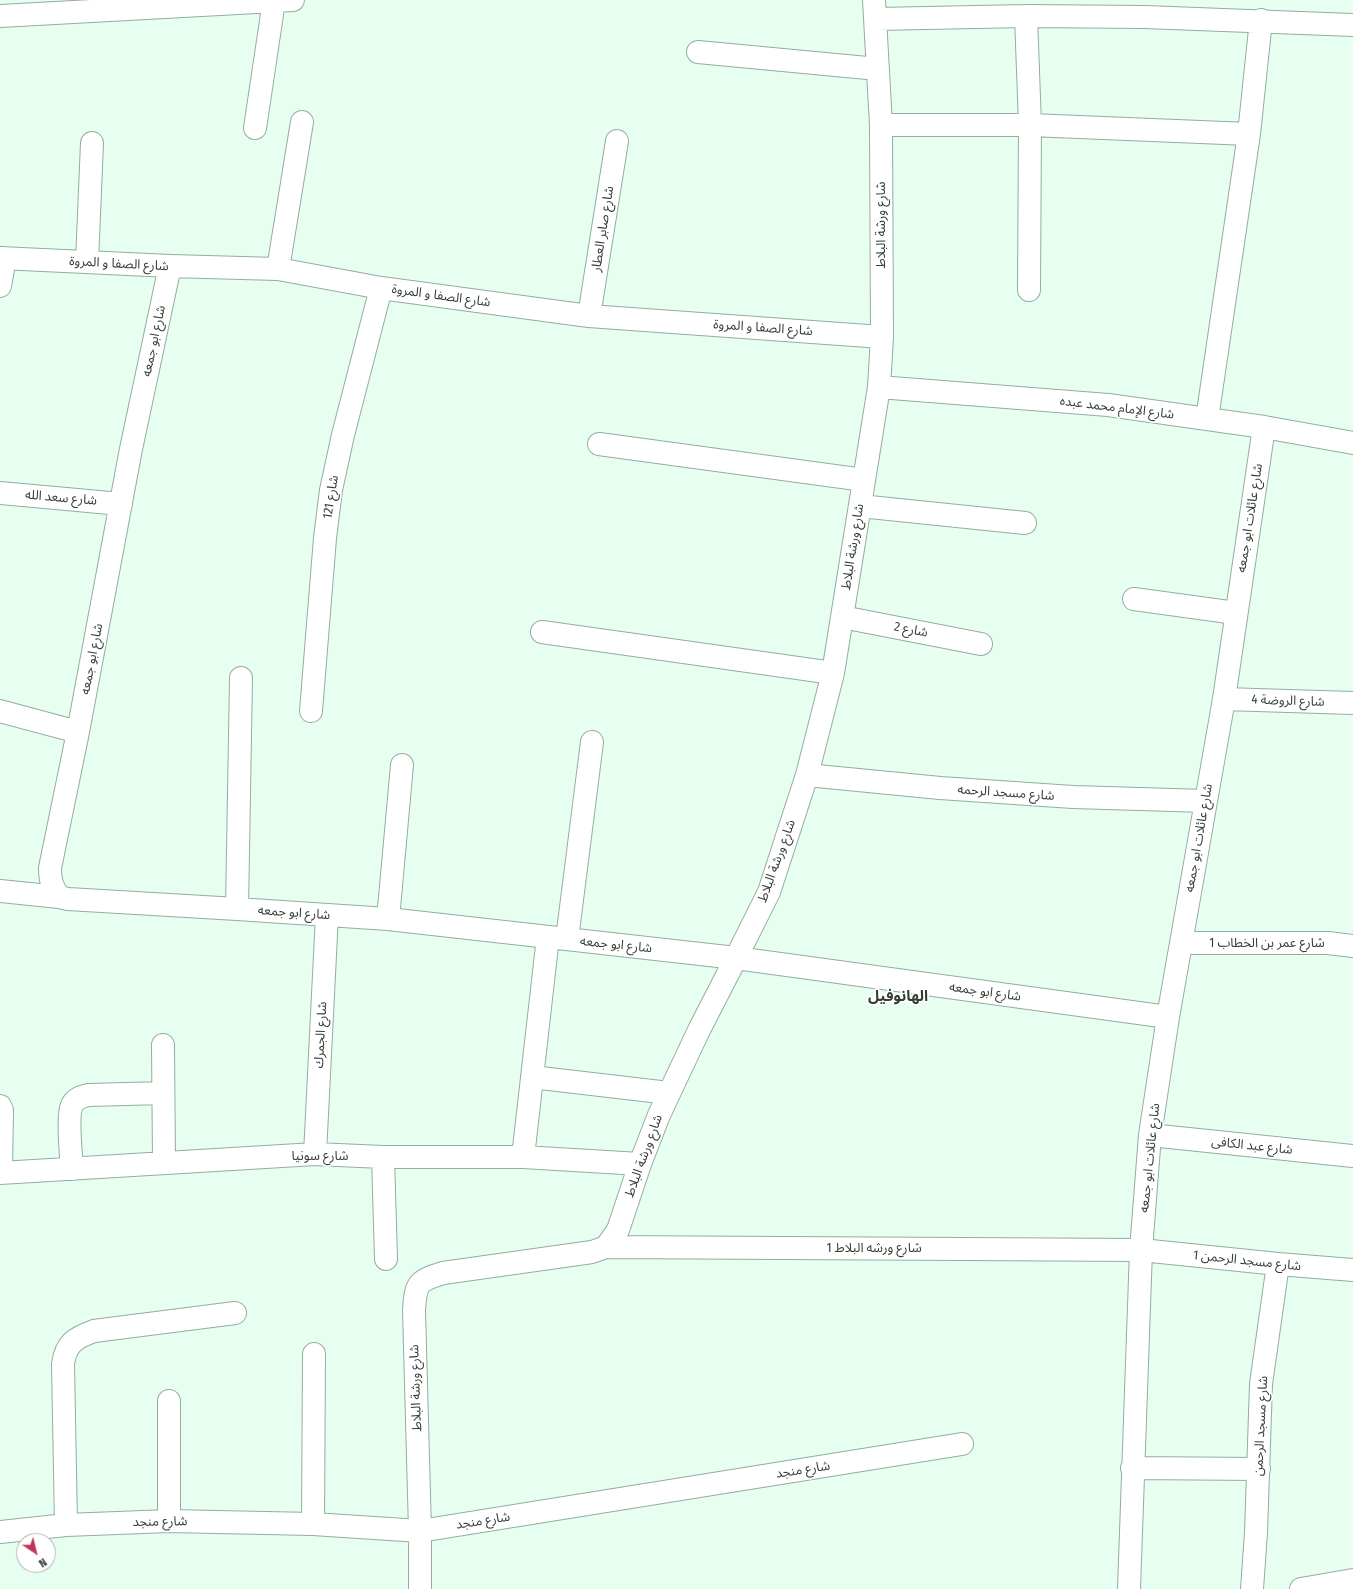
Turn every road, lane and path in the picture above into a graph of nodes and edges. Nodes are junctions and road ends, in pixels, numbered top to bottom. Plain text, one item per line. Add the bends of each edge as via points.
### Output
1 (284, 1) edge
2 (875, 10) edge
3 (0, 16) edge
4 (1026, 16) junction
5 (1261, 20) junction
6 (1353, 25) edge
7 (698, 52) dead end
8 (878, 69) junction
9 (302, 122) dead end
10 (881, 125) junction
11 (1030, 125) junction
12 (255, 128) dead end
13 (1249, 134) junction
14 (617, 141) dead end
15 (92, 143) dead end
16 (2, 258) edge
17 (87, 262) junction
18 (170, 266) junction
19 (278, 269) junction
20 (0, 286) edge
21 (381, 288) junction
22 (1029, 290) dead end
23 (589, 316) junction
24 (882, 337) junction
25 (879, 387) junction
26 (1207, 419) junction
27 (1264, 427) junction
28 (1353, 443) edge
29 (599, 444) dead end
30 (864, 480) junction
31 (0, 493) edge
32 (121, 504) junction
33 (860, 506) junction
34 (1025, 523) dead end
35 (1134, 599) dead end
36 (1236, 613) junction
37 (842, 617) junction
38 (542, 632) dead end
39 (980, 644) dead end
40 (833, 673) junction
41 (241, 678) dead end
42 (1224, 699) junction
43 (1353, 703) edge
44 (0, 711) edge
45 (311, 711) dead end
46 (78, 732) junction
47 (592, 742) dead end
48 (402, 765) dead end
49 (807, 775) junction
50 (1206, 801) junction
51 (0, 891) edge
52 (59, 897) junction
53 (237, 909) junction
54 (327, 915) junction
55 (388, 919) junction
56 (558, 938) junction
57 (1181, 943) junction
58 (1353, 946) edge
59 (736, 958) junction
60 (1168, 1017) junction
61 (163, 1045) dead end
62 (532, 1077) junction
63 (163, 1093) junction
64 (669, 1093) junction
65 (0, 1106) edge
66 (1150, 1135) junction
67 (315, 1154) junction
68 (1353, 1156) edge
69 (383, 1157) junction
70 (523, 1157) junction
71 (164, 1163) junction
72 (640, 1164) junction
73 (72, 1169) junction
74 (0, 1173) edge
75 (606, 1247) junction
76 (1141, 1250) junction
77 (386, 1259) dead end
78 (1278, 1264) junction
79 (1353, 1270) edge
80 (235, 1313) dead end
81 (314, 1354) dead end
82 (168, 1401) dead end
83 (962, 1444) dead end
84 (1132, 1468) junction
85 (1259, 1469) junction
86 (169, 1521) junction
87 (313, 1524) junction
88 (66, 1525) junction
89 (420, 1531) junction
90 (0, 1532) edge
91 (1353, 1580) edge
92 (420, 1589) edge
93 (1129, 1589) edge
94 (1252, 1589) edge
95 (1301, 1589) edge

1 - 3 street
1 - 12 street
2 - 4 street
2 - 8 street, شارع ورشة البلاط
4 - 5 street
4 - 11 street
5 - 6 street
5 - 13 street
7 - 8 street
8 - 10 street, شارع ورشة البلاط
9 - 19 street
10 - 11 street
10 - 24 street, شارع ورشة البلاط
11 - 13 street
11 - 22 street
13 - 26 street
14 - 23 street, شارع صابر العطار
15 - 17 street
16 - 17 street, شارع الصفا و المروة
16 - 20 street
17 - 18 street, شارع الصفا و المروة
18 - 19 street, شارع الصفا و المروة
18 - 32 street, شارع ابو جمعه
19 - 21 street, شارع الصفا و المروة
21 - 23 street, شارع الصفا و المروة
21 - 45 street, شارع 121 via 331,490
23 - 24 street, شارع الصفا و المروة
24 - 25 street, شارع ورشة البلاط
25 - 26 street, شارع الإمام محمد عبده via 1108,405
25 - 30 street, شارع ورشة البلاط
26 - 27 street, شارع الإمام محمد عبده
27 - 28 street, شارع الإمام محمد عبده
27 - 36 street, شارع عائلات ابو جمعه
29 - 30 street
30 - 33 street, شارع ورشة البلاط
31 - 32 street, شارع سعد الله
32 - 46 street, شارع ابو جمعه
33 - 34 street
33 - 37 street, شارع ورشة البلاط
35 - 36 street
36 - 42 street, شارع عائلات ابو جمعه
37 - 39 street, شارع 2
37 - 40 street, شارع ورشة البلاط
38 - 40 street
40 - 49 street, شارع ورشة البلاط
41 - 53 street
42 - 43 street, شارع الروضة 4
42 - 50 street, شارع عائلات ابو جمعه
44 - 46 street
46 - 52 street, شارع ابو جمعه via 50,868 52,887
47 - 56 street
48 - 55 street
49 - 50 street, شارع مسجد الرحمه via 1049,796
49 - 59 street, شارع ورشة البلاط via 769,892
50 - 57 street, شارع عائلات ابو جمعه
51 - 52 street
52 - 53 street, شارع ابو جمعه
53 - 54 street, شارع ابو جمعه
54 - 55 street, شارع ابو جمعه
54 - 67 street, شارع الجمرك
55 - 56 street, شارع ابو جمعه
56 - 59 street, شارع ابو جمعه
56 - 62 street
57 - 58 street, شارع عمر بن الخطاب 1 via 1328,943
57 - 60 street, شارع عائلات ابو جمعه
59 - 60 street, شارع ابو جمعه
59 - 64 street, شارع ورشة البلاط
60 - 66 street, شارع عائلات ابو جمعه
61 - 63 street
62 - 64 street
62 - 70 street
63 - 71 street
63 - 73 street via 88,1095 78,1098 72,1105 70,1114
64 - 72 street, شارع ورشة البلاط
65 - 74 street
66 - 68 street, شارع عبد الكافى
66 - 76 street, شارع عائلات ابو جمعه
67 - 69 street, شارع سونيا
67 - 71 street, شارع سونيا
69 - 70 street, شارع سونيا
69 - 77 street
70 - 72 street, شارع سونيا
71 - 73 street, شارع سونيا
72 - 75 street, شارع ورشة البلاط via 618,1230
73 - 74 street, شارع سونيا
75 - 76 street, شارع ورشه البلاط 1
75 - 89 street, شارع ورشة البلاط via 592,1252 443,1273 424,1279 415,1291
76 - 78 street, شارع مسجد الرحمن 1
76 - 84 street, شارع عائلات ابو جمعه
78 - 79 street, شارع مسجد الرحمن 1
78 - 85 street, شارع مسجد الرحمن via 1261,1384
80 - 88 street via 94,1331 71,1342 64,1352 63,1364
81 - 87 street
82 - 86 street
83 - 89 street, شارع منجد
84 - 85 street
84 - 93 street, شارع عائلات ابو جمعه
85 - 94 street, شارع مسجد الرحمن
86 - 87 street, شارع منجد
86 - 88 street, شارع منجد
87 - 89 street, شارع منجد
88 - 90 street, شارع منجد
89 - 92 street, شارع ورشة البلاط
91 - 95 street

